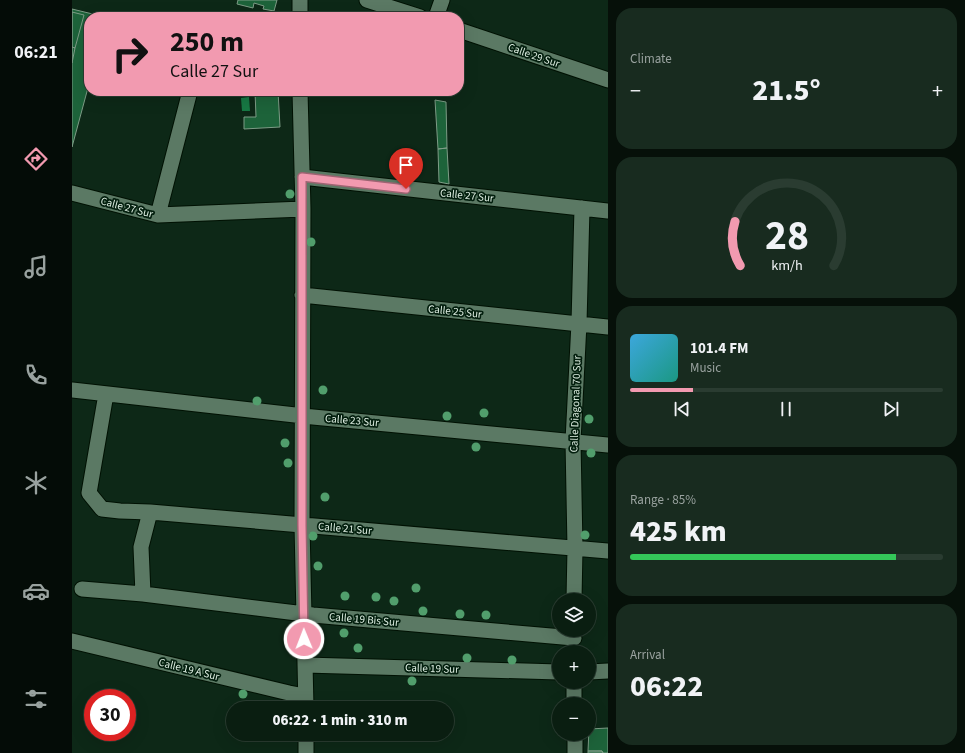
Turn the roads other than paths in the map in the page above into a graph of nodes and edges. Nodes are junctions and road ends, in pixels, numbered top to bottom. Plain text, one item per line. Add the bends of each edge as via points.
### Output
1 (300, 0) edge
2 (367, 0) edge
3 (442, 0) edge
4 (300, 12) edge
5 (404, 12) edge
6 (438, 12) edge
7 (464, 32) edge
8 (608, 80) edge
9 (189, 96) edge
10 (300, 96) edge
11 (302, 177) junction
12 (72, 193) edge
13 (582, 208) junction
14 (302, 209) junction
15 (608, 211) edge
16 (158, 215) junction
17 (302, 295) junction
18 (579, 323) junction
19 (608, 327) edge
20 (72, 390) edge
21 (106, 394) junction
22 (303, 415) junction
23 (573, 441) junction
24 (608, 444) edge
25 (150, 512) junction
26 (302, 525) junction
27 (575, 548) junction
28 (608, 552) edge
29 (82, 589) dead end
30 (574, 593) edge
31 (143, 594) junction
32 (304, 614) junction
33 (574, 640) edge
34 (72, 641) edge
35 (305, 665) junction
36 (608, 671) edge
37 (552, 672) edge
38 (596, 672) edge
39 (304, 701) edge
40 (306, 701) edge
41 (306, 741) edge
42 (575, 741) edge
43 (306, 753) edge
44 (575, 753) edge

1 - 4 street
2 - 5 street
3 - 6 street
7 - 8 street, Calle 29 Sur
9 - 16 street
10 - 11 street
11 - 13 street, Calle 27 Sur
11 - 14 street
12 - 16 street, Calle 27 Sur
13 - 15 street, Calle 27 Sur
13 - 18 street, Calle Diagonal 70 Sur
14 - 16 street, Calle 27 Sur
14 - 17 street
17 - 18 street, Calle 25 Sur
17 - 22 street
18 - 19 street, Calle 25 Sur
18 - 23 street, Calle Diagonal 70 Sur
20 - 21 street, Calle 23 Sur
21 - 22 street, Calle 23 Sur
21 - 25 street, Calle 21 Sur via 89,493 102,509
22 - 23 street, Calle 23 Sur
22 - 26 street
23 - 24 street, Calle 23 Sur
23 - 27 street, Calle Diagonal 70 Sur
25 - 26 street, Calle 21 Sur
25 - 31 street via 141,547
26 - 27 street, Calle 21 Sur
26 - 32 street
27 - 28 street, Calle 21 Sur
27 - 30 street, Calle Diagonal 70 Sur
29 - 31 street, Calle 19 Bis Sur
31 - 32 street, Calle 19 Bis Sur
32 - 33 street, Calle 19 Bis Sur
32 - 35 street
34 - 39 street, Calle 19 A Sur via 289,693
35 - 37 street, Calle 19 Sur
35 - 40 street
36 - 38 street
41 - 43 street
42 - 44 street

